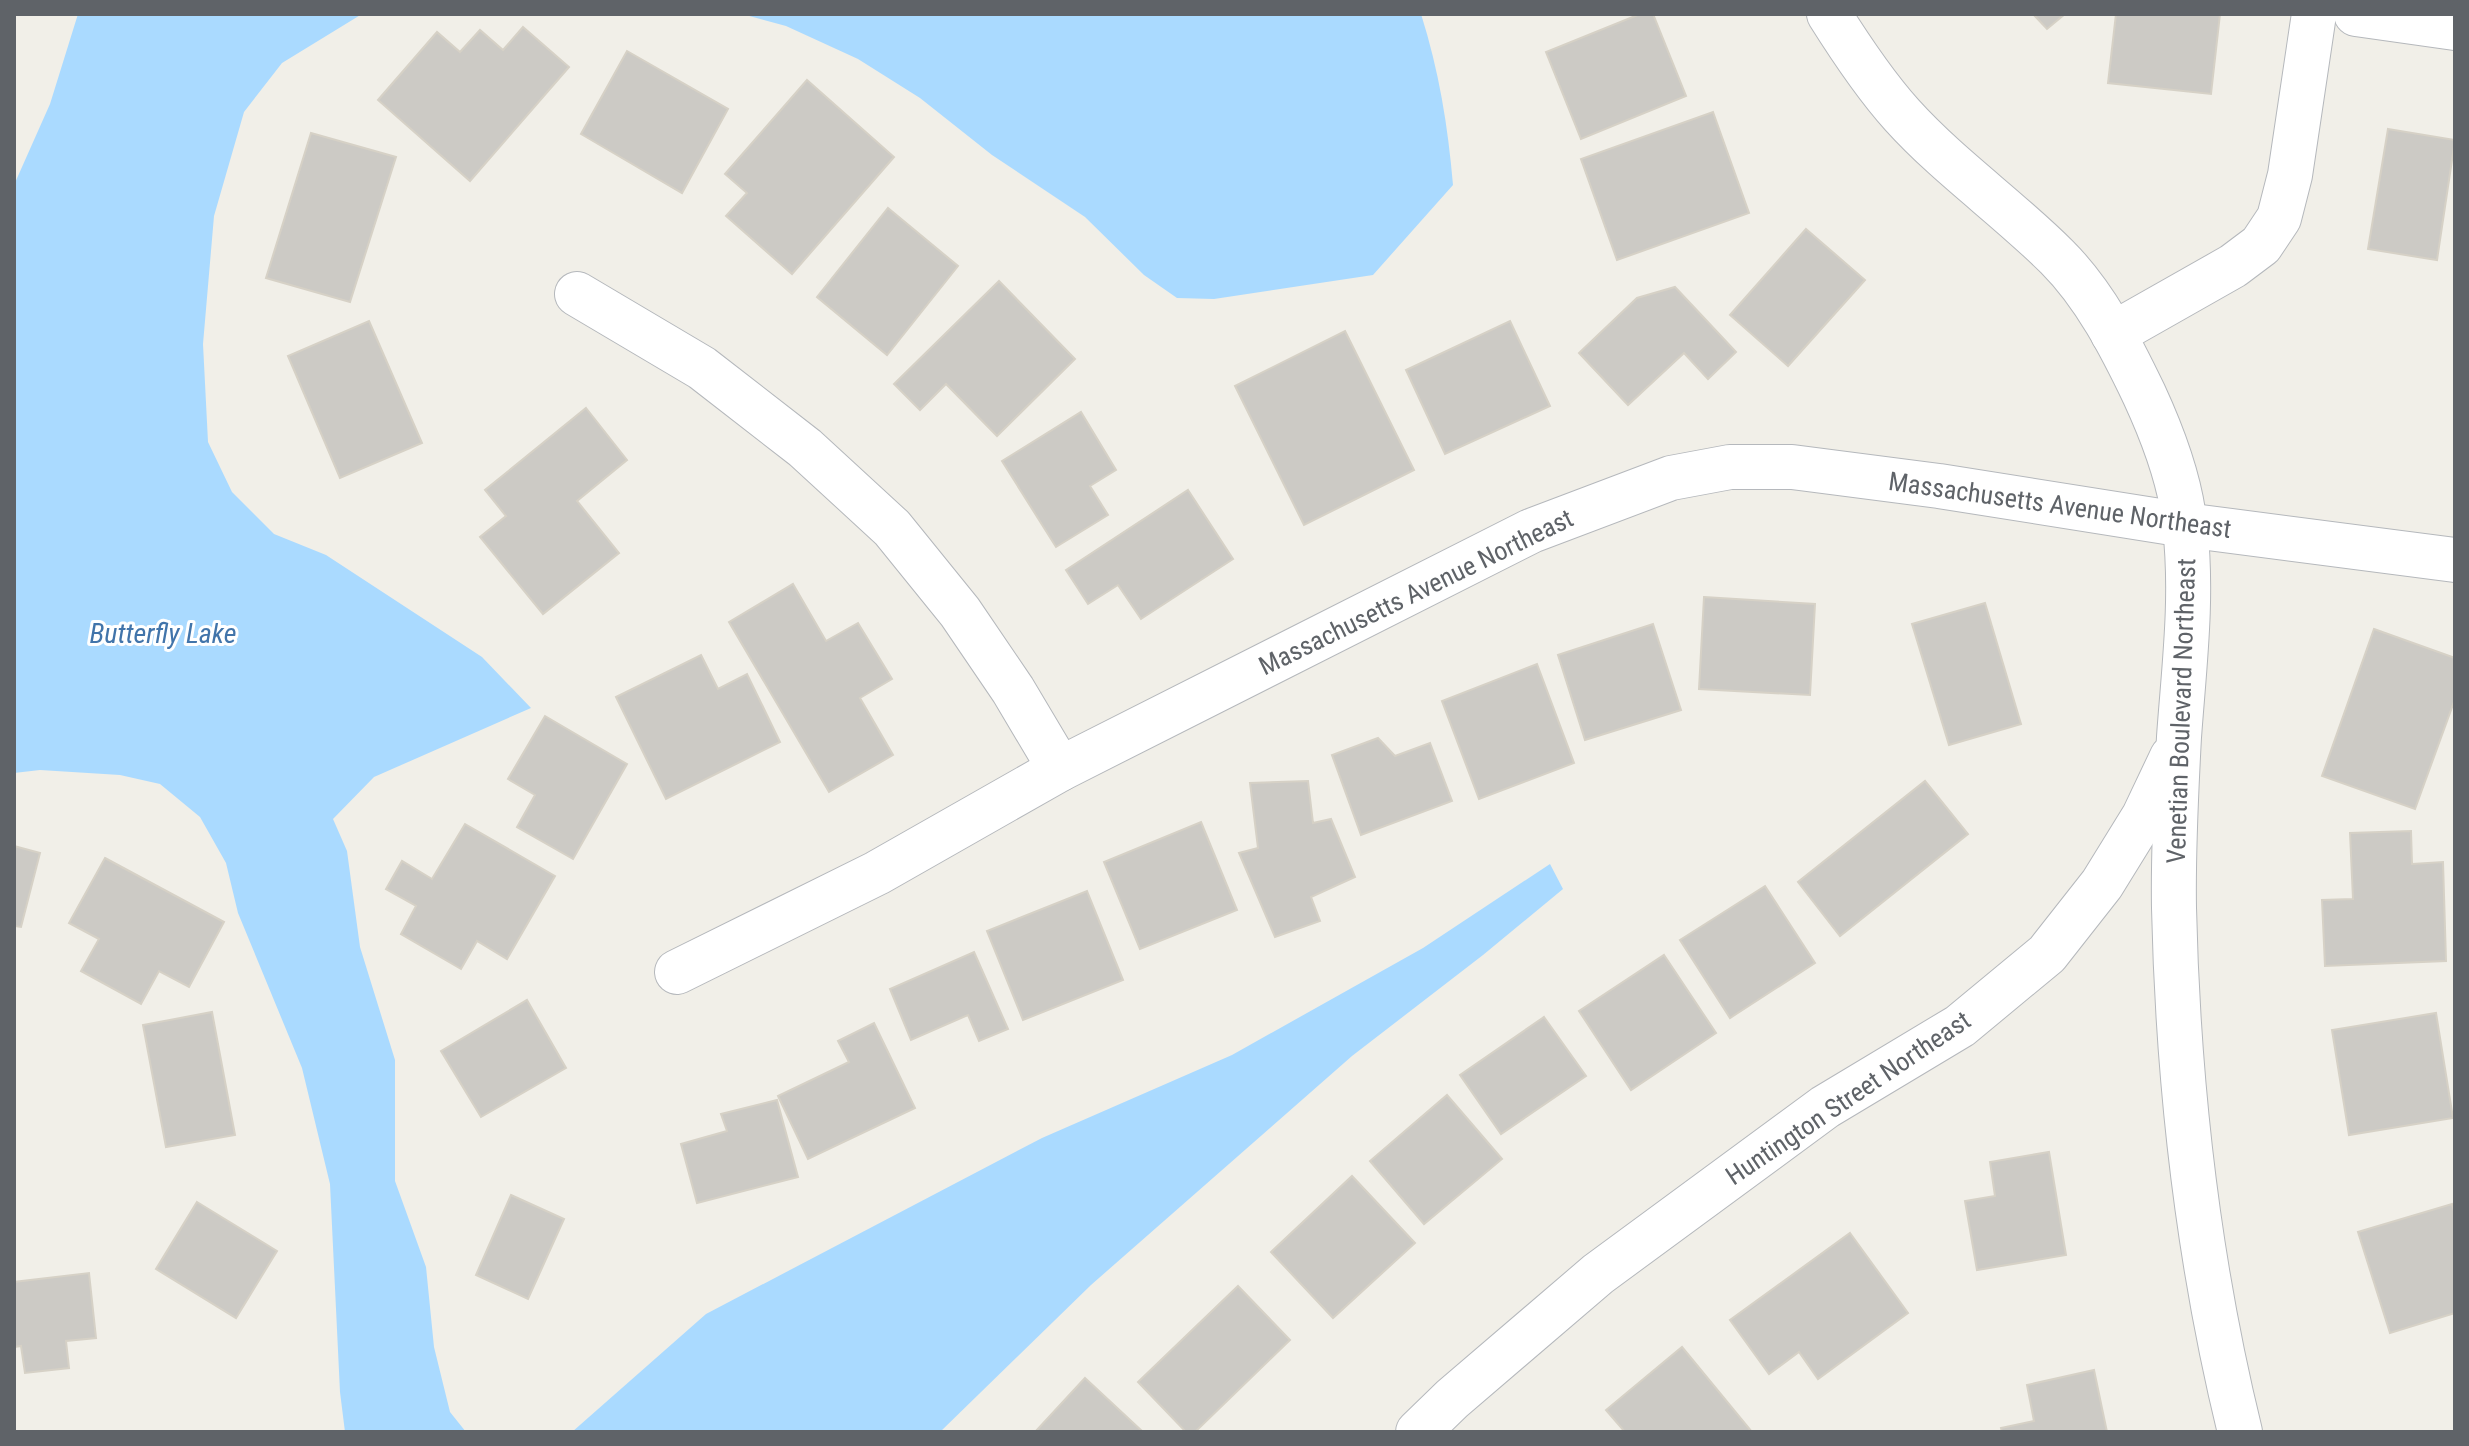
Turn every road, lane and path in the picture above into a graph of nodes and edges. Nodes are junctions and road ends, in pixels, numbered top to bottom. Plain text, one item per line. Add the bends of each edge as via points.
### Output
1 (1829, 14) edge
2 (2314, 14) edge
3 (2356, 14) edge
4 (2455, 28) edge
5 (577, 294) dead end
6 (2113, 334) junction
7 (2185, 525) junction
8 (2455, 560) edge
9 (2179, 741) junction
10 (1060, 769) junction
11 (677, 972) dead end
12 (1418, 1432) edge
13 (2240, 1432) edge

1 - 6 street, Venetian Boulevard Northeast via 1902,115 2059,259
2 - 6 street via 2279,218 2261,245 2233,266
3 - 4 street
5 - 10 street via 702,368 805,448 892,528 960,612
6 - 7 street, Venetian Boulevard Northeast via 2169,456
7 - 8 street, Massachusetts Avenue Northeast
7 - 9 street, Venetian Boulevard Northeast via 2189,611
7 - 10 street, Massachusetts Avenue Northeast via 1792,467 1730,467 1671,478 1531,531
9 - 12 street, Huntington Street Northeast via 2111,871 2047,954 1960,1026 1825,1107 1598,1274
9 - 13 street, Venetian Boulevard Northeast via 2174,907 2183,1083 2198,1221
10 - 11 street, Massachusetts Avenue Northeast via 877,873

